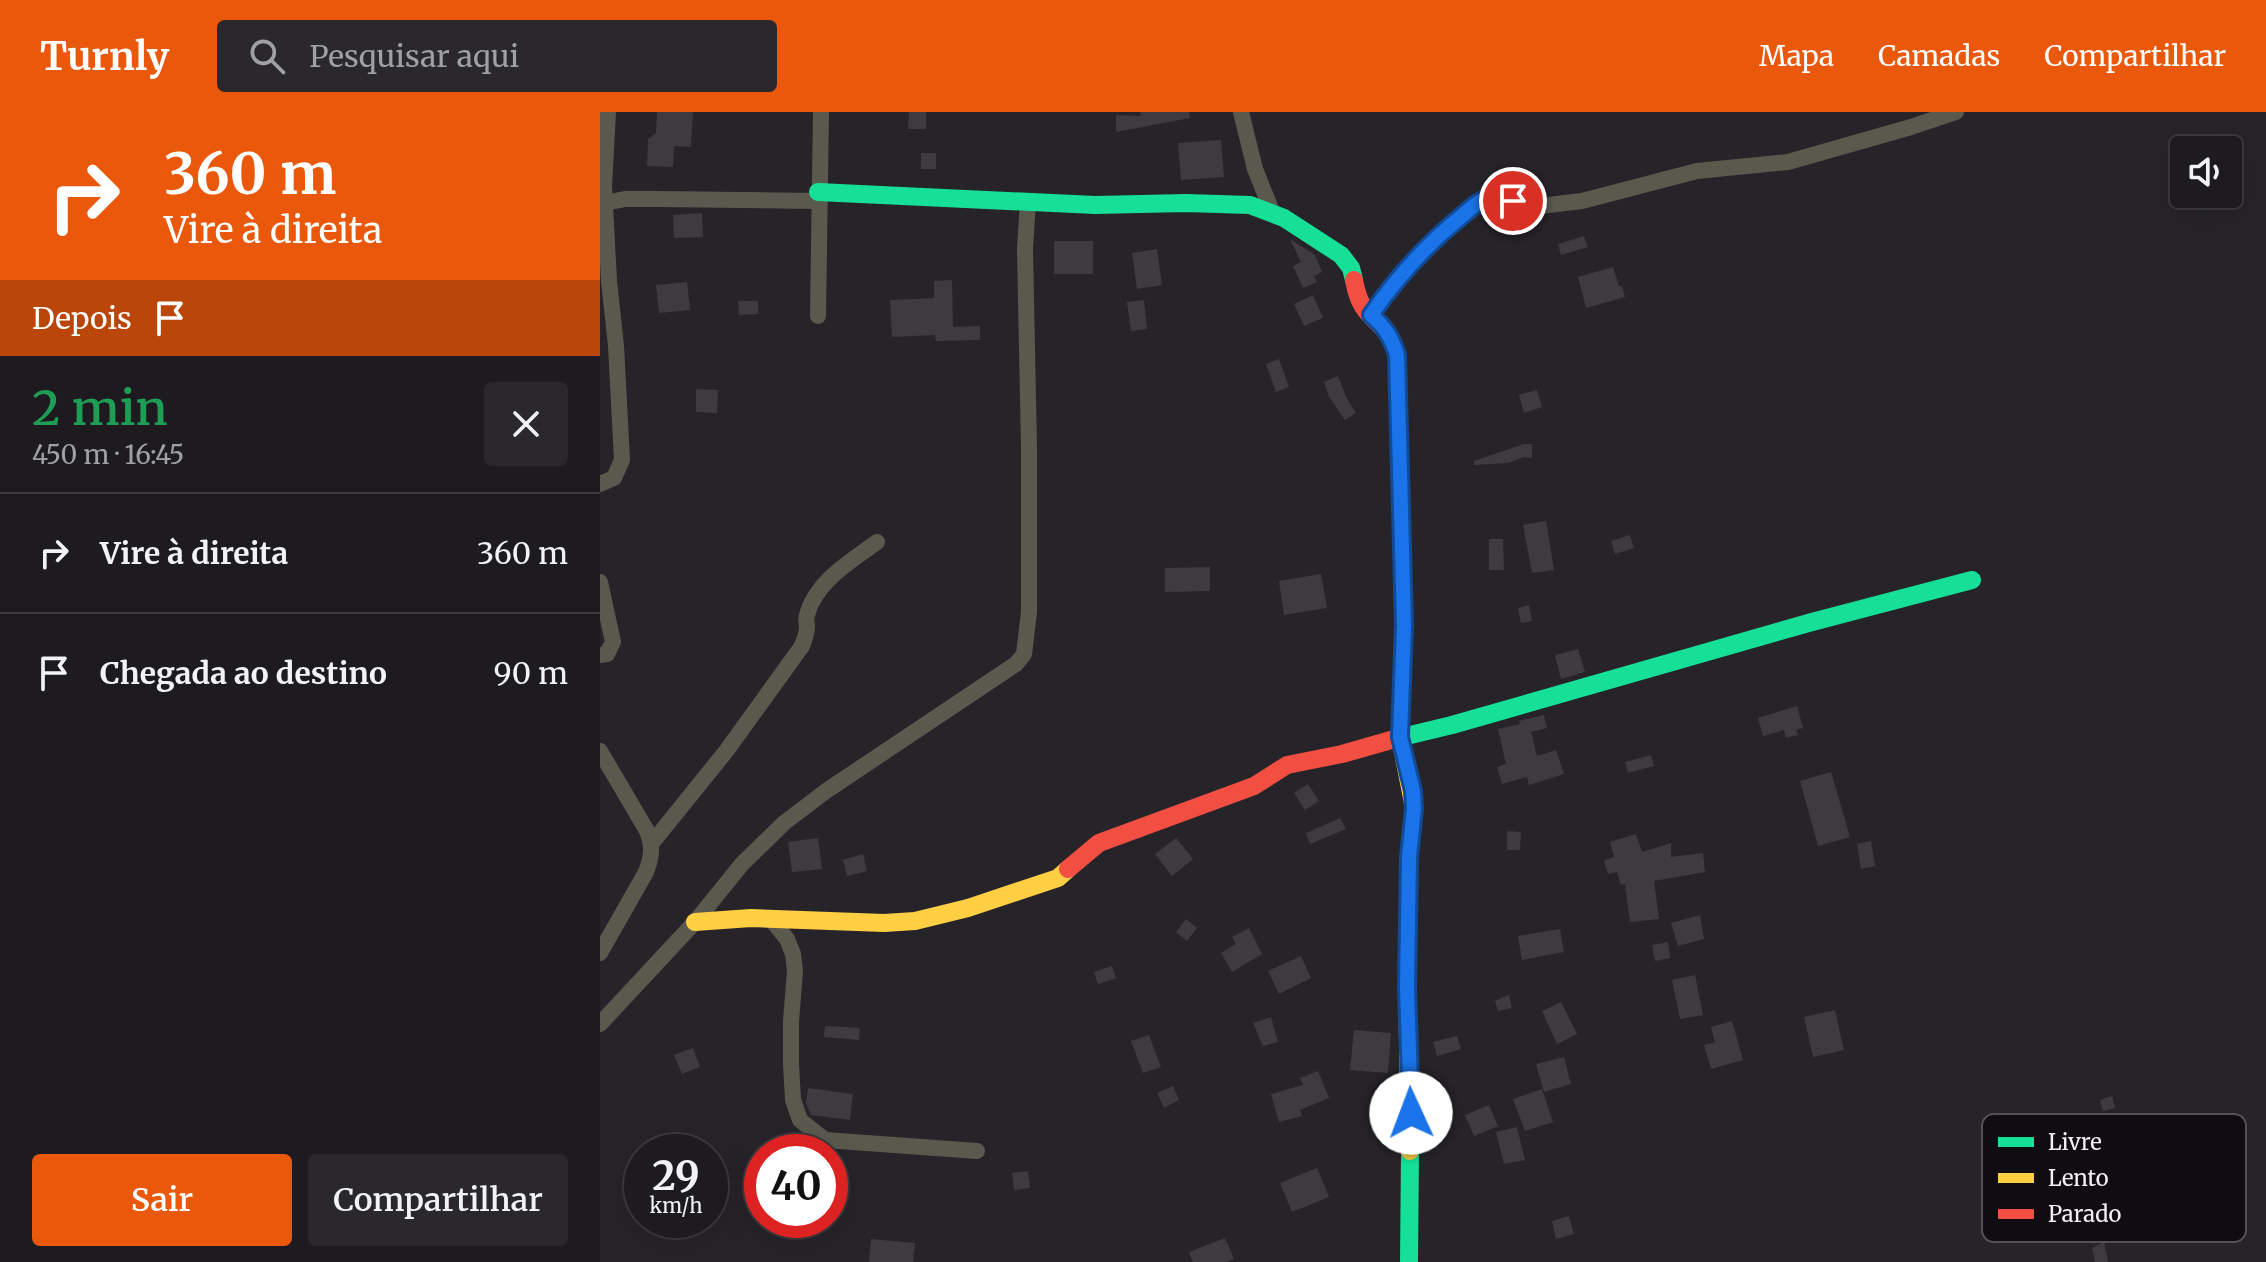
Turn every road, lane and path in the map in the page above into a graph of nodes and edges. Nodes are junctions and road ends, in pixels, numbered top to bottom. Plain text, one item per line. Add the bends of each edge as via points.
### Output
1 (608, 112) edge
2 (821, 112) edge
3 (1241, 112) edge
4 (1956, 112) edge
5 (818, 197) junction
6 (1028, 201) junction
7 (605, 203) junction
8 (1273, 214) junction
9 (1371, 315) junction
10 (818, 316) dead end
11 (606, 318) edge
12 (600, 484) edge
13 (877, 542) dead end
14 (1972, 580) dead end
15 (600, 582) edge
16 (600, 655) edge
17 (1400, 737) junction
18 (600, 751) edge
19 (652, 843) junction
20 (771, 919) junction
21 (695, 922) junction
22 (600, 953) edge
23 (600, 1024) edge
24 (977, 1151) dead end
25 (1409, 1262) edge

1 - 7 street
2 - 5 street
3 - 8 street
4 - 9 street via 1788,162 1697,171 1582,201 1540,206 1496,197 1482,200 1398,277
5 - 6 street via 893,194
5 - 7 street
5 - 10 street
6 - 8 street via 1250,205
6 - 21 street via 1029,612 1024,654 784,823
7 - 11 street
8 - 9 street via 1341,255 1351,268 1357,296
9 - 17 street via 1393,340 1397,355 1404,625
11 - 12 street via 616,346 622,460 614,478
13 - 19 street via 824,585 806,617 802,646
14 - 17 street
15 - 16 street via 613,642 607,654
17 - 20 street via 1287,765 1245,790 1099,843 1058,878 968,908 884,923
17 - 25 street via 1414,808 1408,886
18 - 19 street
19 - 22 street via 646,872
20 - 21 street
20 - 24 street via 787,939 794,963 791,1064 800,1120 825,1140
21 - 23 street

